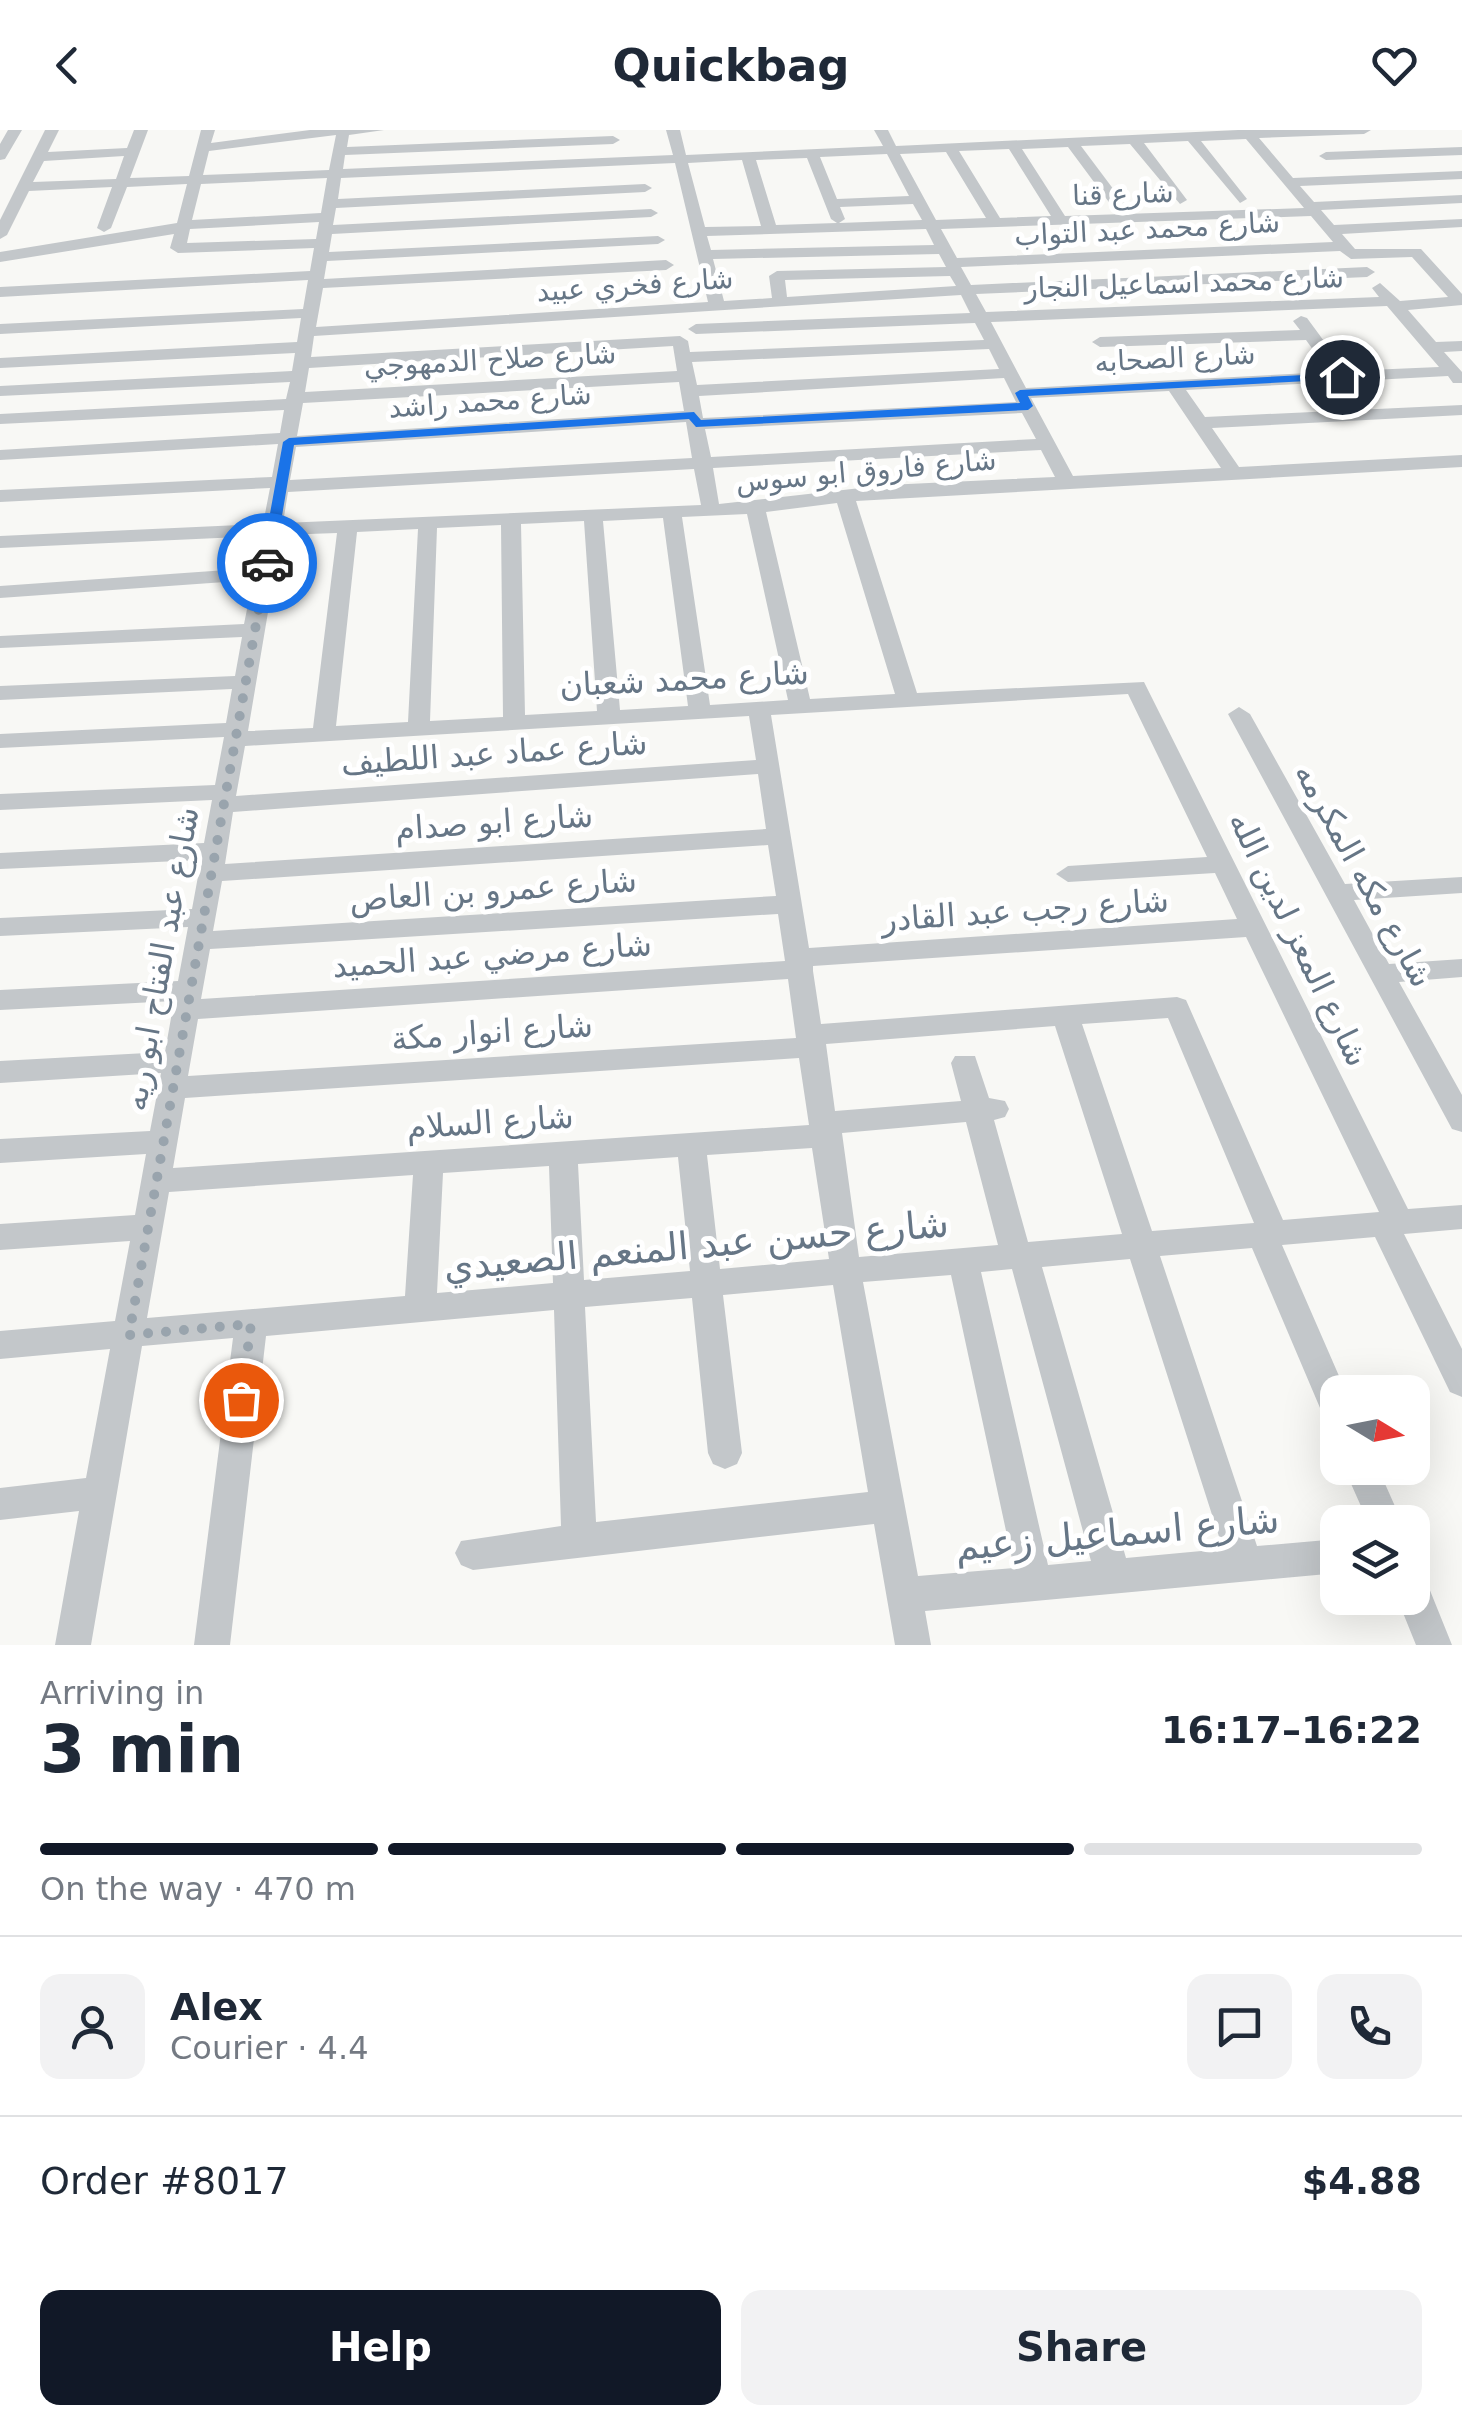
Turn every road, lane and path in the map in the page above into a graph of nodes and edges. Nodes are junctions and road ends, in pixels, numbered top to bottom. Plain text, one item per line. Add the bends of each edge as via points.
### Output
1 (16, 130) edge
2 (52, 130) edge
3 (141, 130) edge
4 (208, 130) edge
5 (342, 130) edge
6 (377, 130) edge
7 (672, 130) edge
8 (882, 130) edge
9 (950, 130) edge
10 (1020, 130) edge
11 (1364, 130) edge
12 (1303, 131) edge
13 (1248, 133) edge
14 (613, 135) edge
15 (1200, 136) edge
16 (1080, 139) edge
17 (264, 141) edge
18 (1135, 141) junction
19 (1031, 145) junction
20 (1014, 146) junction
21 (202, 148) junction
22 (956, 148) junction
23 (321, 150) dead end
24 (339, 150) junction
25 (892, 151) junction
26 (1462, 151) edge
27 (132, 152) junction
28 (303, 152) dead end
29 (1, 153) edge
30 (812, 154) junction
31 (748, 156) junction
32 (1326, 156) junction
33 (37, 157) junction
34 (680, 159) junction
35 (617, 162) junction
36 (539, 165) junction
37 (335, 174) junction
38 (1462, 175) edge
39 (193, 180) junction
40 (1348, 180) junction
41 (1290, 182) junction
42 (123, 183) junction
43 (22, 188) junction
44 (645, 188) dead end
45 (542, 194) junction
46 (257, 199) junction
47 (1240, 199) dead end
48 (918, 200) junction
49 (1180, 200) dead end
50 (1462, 200) edge
51 (832, 203) junction
52 (1120, 206) dead end
53 (1313, 209) junction
54 (651, 213) dead end
55 (1268, 213) junction
56 (544, 219) junction
57 (1061, 221) junction
58 (996, 223) junction
59 (1462, 223) edge
60 (932, 226) junction
61 (183, 227) junction
62 (104, 228) dead end
63 (842, 228) junction
64 (325, 230) junction
65 (770, 230) junction
66 (1330, 230) junction
67 (698, 232) junction
68 (1229, 233) junction
69 (0, 234) edge
70 (1174, 235) junction
71 (658, 240) dead end
72 (547, 245) junction
73 (1295, 248) junction
74 (1347, 250) junction
75 (705, 255) junction
76 (0, 257) edge
77 (139, 260) junction
78 (951, 261) junction
79 (666, 265) dead end
80 (1367, 272) junction
81 (317, 280) junction
82 (647, 288) junction
83 (966, 290) junction
84 (0, 292) edge
85 (526, 296) junction
86 (465, 299) junction
87 (780, 300) junction
88 (391, 303) junction
89 (1393, 303) junction
90 (1289, 304) junction
91 (717, 305) junction
92 (1081, 312) junction
93 (980, 316) junction
94 (152, 321) junction
95 (0, 328) edge
96 (696, 330) dead end
97 (1311, 335) junction
98 (995, 344) junction
99 (1462, 346) edge
100 (1430, 347) junction
101 (494, 352) junction
102 (142, 356) junction
103 (303, 362) junction
104 (0, 363) edge
105 (1114, 365) junction
106 (1010, 374) junction
107 (687, 375) junction
108 (1342, 377) junction
109 (1457, 377) edge
110 (134, 384) junction
111 (1174, 385) junction
112 (494, 387) junction
113 (0, 391) edge
114 (1024, 400) junction
115 (1462, 410) edge
116 (0, 419) edge
117 (695, 420) junction
118 (1199, 423) junction
119 (289, 440) junction
120 (1047, 444) junction
121 (0, 455) edge
122 (1462, 461) edge
123 (703, 462) junction
124 (1234, 474) junction
125 (282, 484) junction
126 (1068, 484) junction
127 (0, 496) edge
128 (845, 497) junction
129 (755, 508) junction
130 (712, 510) junction
131 (672, 512) junction
132 (593, 515) junction
133 (511, 519) junction
134 (428, 522) junction
135 (348, 526) junction
136 (274, 529) junction
137 (0, 542) edge
138 (266, 573) junction
139 (0, 592) edge
140 (256, 630) junction
141 (0, 642) edge
142 (246, 682) junction
143 (1136, 687) joint
144 (0, 693) edge
145 (908, 700) junction
146 (800, 705) junction
147 (759, 707) junction
148 (700, 710) junction
149 (1239, 714) dead end
150 (609, 716) junction
151 (514, 722) junction
152 (419, 727) junction
153 (324, 732) junction
154 (237, 734) junction
155 (0, 741) edge
156 (769, 766) junction
157 (225, 798) junction
158 (0, 802) edge
159 (780, 836) junction
160 (0, 861) edge
161 (214, 862) junction
162 (1224, 864) junction
163 (1068, 874) dead end
164 (1462, 885) edge
165 (1337, 893) junction
166 (792, 904) junction
167 (0, 927) edge
168 (1254, 928) junction
169 (202, 929) junction
170 (801, 964) junction
171 (1462, 968) edge
172 (1382, 974) junction
173 (0, 1000) edge
174 (189, 1000) junction
175 (1064, 1014) junction
176 (814, 1041) junction
177 (965, 1063) dead end
178 (0, 1072) edge
179 (176, 1075) junction
180 (985, 1110) junction
181 (1462, 1120) edge
182 (828, 1129) junction
183 (164, 1142) junction
184 (691, 1143) junction
185 (0, 1151) edge
186 (564, 1152) junction
187 (429, 1162) junction
188 (157, 1181) junction
189 (1462, 1218) edge
190 (1392, 1224) junction
191 (148, 1227) junction
192 (1268, 1234) junction
193 (0, 1237) edge
194 (1140, 1246) junction
195 (1020, 1256) junction
196 (964, 1261) junction
197 (846, 1272) junction
198 (706, 1284) junction
199 (568, 1296) junction
200 (420, 1310) junction
201 (251, 1324) junction
202 (129, 1335) junction
203 (0, 1345) edge
204 (1324, 1375) edge
205 (1462, 1382) edge
206 (725, 1454) dead end
207 (100, 1494) junction
208 (0, 1504) edge
209 (888, 1506) junction
210 (580, 1541) junction
211 (473, 1553) dead end
212 (1320, 1558) edge
213 (1246, 1565) junction
214 (1113, 1576) junction
215 (1035, 1584) junction
216 (904, 1595) junction
217 (1422, 1615) edge
218 (73, 1645) edge
219 (212, 1645) edge
220 (913, 1645) edge
221 (1434, 1645) edge

1 - 29 street
2 - 33 street
3 - 27 street
4 - 21 street
5 - 6 street
5 - 17 street
5 - 24 street, شارع عبد الفتاح ابو ريه
7 - 34 street
8 - 25 street
9 - 22 street
10 - 19 street
11 - 12 street
12 - 13 street
12 - 32 street
13 - 15 street
13 - 41 street
14 - 24 street
14 - 35 street
15 - 18 street
15 - 47 street
16 - 18 street
16 - 19 street
16 - 52 street
17 - 21 street
17 - 28 street
18 - 49 street
19 - 20 street
20 - 22 street
20 - 57 street
21 - 39 street
22 - 25 street
22 - 58 street
23 - 24 street
24 - 37 street, شارع عبد الفتاح ابو ريه
25 - 30 street
25 - 48 street
26 - 32 street
27 - 33 street
27 - 42 street
30 - 31 street via 781,149
30 - 51 street
31 - 34 street via 729,150
31 - 65 street
32 - 40 street
33 - 43 street
34 - 35 street
34 - 67 street
35 - 36 street
36 - 37 street
36 - 45 street
37 - 46 street
37 - 64 street, شارع عبد الفتاح ابو ريه
38 - 40 street
39 - 42 street
39 - 46 street
39 - 61 street
40 - 41 street
41 - 53 street
42 - 43 street
42 - 62 street
43 - 69 street
44 - 45 street
45 - 56 street
45 - 64 street
46 - 61 street
46 - 64 street
48 - 51 street
48 - 60 street
50 - 53 street, شارع قنا
51 - 63 street
53 - 55 street, شارع قنا
53 - 66 street
54 - 56 street
55 - 68 street, شارع قنا
55 - 73 street
56 - 64 street
56 - 72 street
57 - 58 street, شارع قنا
57 - 70 street, شارع قنا
58 - 60 street, شارع قنا
59 - 66 street
60 - 63 street, شارع قنا
60 - 78 street
61 - 64 street via 182,250
61 - 77 street
63 - 65 street, شارع قنا
64 - 72 street
64 - 81 street, شارع عبد الفتاح ابو ريه
65 - 67 street, شارع قنا
66 - 74 street
67 - 75 street
68 - 70 street, شارع محمد عبد التواب
68 - 70 street, شارع قنا
68 - 73 street, شارع محمد عبد التواب
70 - 78 street, شارع محمد عبد التواب via 1113,250
71 - 72 street
73 - 74 street, شارع محمد عبد التواب
74 - 80 street
74 - 89 street, شارع محمد عبد التواب via 1416,252 1460,301
75 - 78 street
75 - 91 street
76 - 77 street
77 - 81 street
77 - 84 street
78 - 83 street
78 - 87 street via 775,276
79 - 82 street
80 - 83 street, شارع فخري عبيد
80 - 89 street
81 - 88 street
81 - 103 street, شارع عبد الفتاح ابو ريه
82 - 85 street, شارع فخري عبيد
82 - 85 street via 585,276
82 - 91 street, شارع فخري عبيد
83 - 87 street, شارع فخري عبيد
83 - 93 street
85 - 86 street, شارع فخري عبيد
85 - 86 street
86 - 88 street, شارع فخري عبيد
86 - 88 street
87 - 91 street, شارع فخري عبيد
88 - 103 street, شارع فخري عبيد
89 - 90 street, شارع محمد اسماعيل النجار
89 - 100 street
90 - 92 street, شارع محمد اسماعيل النجار
90 - 97 street
92 - 93 street, شارع محمد اسماعيل النجار
92 - 105 street
93 - 96 street, شارع محمد اسماعيل النجار
93 - 98 street
94 - 95 street
94 - 102 street
94 - 103 street
97 - 105 street
97 - 108 street
98 - 106 street
98 - 107 street
99 - 100 street
100 - 109 street
101 - 103 street
101 - 107 street via 677,341
101 - 112 street
102 - 103 street
102 - 104 street
102 - 110 street
103 - 110 street
103 - 112 street, شارع صلاح الدمهوجي
103 - 116 street
103 - 119 street, شارع عبد الفتاح ابو ريه
105 - 111 street, شارع الصحابه
105 - 114 street, شارع الصحابه
106 - 107 street
106 - 114 street
107 - 112 street, شارع صلاح الدمهوجي
107 - 117 street
108 - 109 street, شارع الصحابه
108 - 111 street, شارع الصحابه
110 - 113 street
111 - 118 street
114 - 117 street, شارع الصحابه
114 - 120 street
115 - 118 street
117 - 119 street, شارع محمد راشد
117 - 123 street
118 - 124 street
119 - 121 street, شارع محمد راشد
119 - 125 street, شارع عبد الفتاح ابو ريه
120 - 123 street
120 - 126 street
122 - 124 street, شارع فاروق ابو سوس
123 - 125 street
123 - 130 street
124 - 126 street, شارع فاروق ابو سوس
125 - 127 street
125 - 136 street, شارع عبد الفتاح ابو ريه
126 - 128 street, شارع فاروق ابو سوس
128 - 129 street, شارع فاروق ابو سوس
128 - 145 street
129 - 130 street, شارع فاروق ابو سوس
129 - 146 street
130 - 131 street, شارع فاروق ابو سوس
131 - 132 street, شارع فاروق ابو سوس
131 - 148 street
132 - 133 street, شارع فاروق ابو سوس
132 - 150 street
133 - 134 street, شارع فاروق ابو سوس
133 - 151 street
134 - 135 street, شارع فاروق ابو سوس
134 - 152 street
135 - 136 street, شارع فاروق ابو سوس
135 - 153 street
136 - 137 street, شارع فاروق ابو سوس
136 - 138 street, شارع عبد الفتاح ابو ريه
138 - 139 street
138 - 140 street, شارع عبد الفتاح ابو ريه
140 - 141 street
140 - 142 street, شارع عبد الفتاح ابو ريه
142 - 144 street
142 - 154 street, شارع عبد الفتاح ابو ريه
143 - 145 street, شارع محمد شعبان
143 - 162 street, شارع المعز لدين الله
145 - 146 street, شارع محمد شعبان
146 - 147 street, شارع محمد شعبان
147 - 148 street, شارع محمد شعبان
147 - 156 street
148 - 150 street, شارع محمد شعبان
149 - 165 street, شارع مكه المكرمه
150 - 151 street, شارع محمد شعبان
151 - 152 street, شارع محمد شعبان
152 - 153 street, شارع محمد شعبان
153 - 154 street, شارع محمد شعبان
154 - 155 street, شارع محمد شعبان
154 - 157 street, شارع عبد الفتاح ابو ريه
156 - 157 street, شارع عماد عبد اللطيف
156 - 159 street
157 - 158 street, شارع عماد عبد اللطيف
157 - 161 street, شارع عبد الفتاح ابو ريه
159 - 161 street, شارع ابو صدام
159 - 166 street
160 - 161 street, شارع ابو صدام
161 - 169 street, شارع عبد الفتاح ابو ريه
162 - 163 street
162 - 168 street, شارع المعز لدين الله
164 - 165 street
165 - 172 street, شارع مكه المكرمه
166 - 169 street, شارع عمرو بن العاص
166 - 170 street
167 - 169 street, شارع عمرو بن العاص
168 - 170 street, شارع رجب عبد القادر
168 - 190 street, شارع المعز لدين الله
169 - 174 street, شارع عبد الفتاح ابو ريه
170 - 174 street, شارع مرضي عبد الحميد
170 - 176 street
171 - 172 street
172 - 181 street, شارع مكه المكرمه
173 - 174 street, شارع مرضي عبد الحميد
174 - 179 street, شارع عبد الفتاح ابو ريه
175 - 176 street, شارع انوار مكة
175 - 192 street, شارع انوار مكة via 1177,1007
175 - 194 street
176 - 179 street, شارع انوار مكة
176 - 182 street
177 - 180 street
178 - 179 street, شارع انوار مكة
179 - 183 street, شارع عبد الفتاح ابو ريه
180 - 182 street, شارع السلام
180 - 195 street
182 - 184 street, شارع السلام
182 - 197 street
183 - 185 street
183 - 188 street, شارع عبد الفتاح ابو ريه
184 - 186 street, شارع السلام
184 - 198 street
186 - 187 street, شارع السلام
186 - 199 street
187 - 188 street, شارع السلام
187 - 200 street
188 - 191 street, شارع عبد الفتاح ابو ريه
189 - 190 street, شارع حسن عبد المنعم الصعيدي
190 - 192 street, شارع حسن عبد المنعم الصعيدي
190 - 205 street, شارع المعز لدين الله
191 - 193 street
191 - 202 street, شارع عبد الفتاح ابو ريه
192 - 194 street, شارع حسن عبد المنعم الصعيدي
192 - 204 street
194 - 195 street, شارع حسن عبد المنعم الصعيدي
194 - 213 street
195 - 196 street, شارع حسن عبد المنعم الصعيدي
195 - 214 street
196 - 197 street, شارع حسن عبد المنعم الصعيدي
196 - 215 street
197 - 198 street, شارع حسن عبد المنعم الصعيدي
197 - 209 street
198 - 199 street, شارع حسن عبد المنعم الصعيدي
198 - 206 street
199 - 200 street, شارع حسن عبد المنعم الصعيدي
199 - 210 street
200 - 201 street, شارع حسن عبد المنعم الصعيدي
201 - 202 street, شارع حسن عبد المنعم الصعيدي
201 - 219 street
202 - 203 street, شارع حسن عبد المنعم الصعيدي
202 - 207 street, شارع عبد الفتاح ابو ريه
207 - 208 street
207 - 218 street, شارع عبد الفتاح ابو ريه
209 - 210 street
209 - 216 street
210 - 211 street
212 - 213 street, شارع اسماعيل زعيم
213 - 214 street, شارع اسماعيل زعيم
214 - 215 street, شارع اسماعيل زعيم
215 - 216 street, شارع اسماعيل زعيم
216 - 220 street
217 - 221 street

